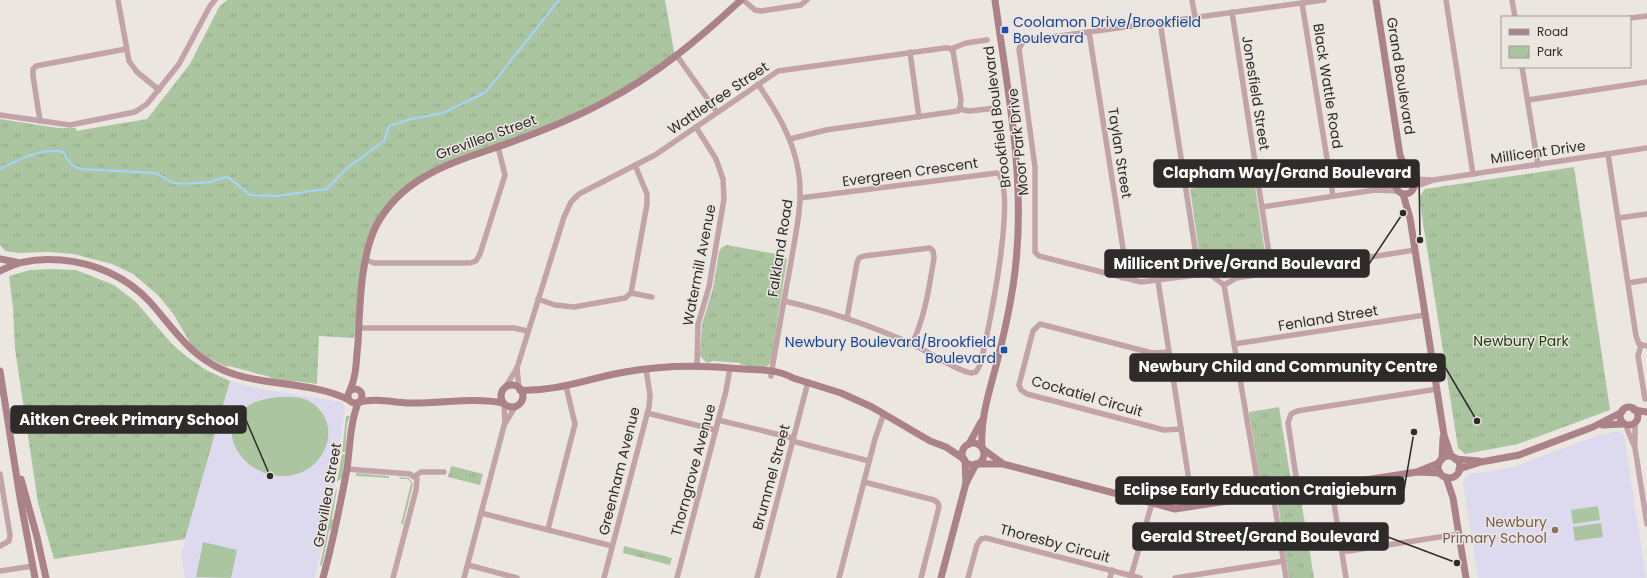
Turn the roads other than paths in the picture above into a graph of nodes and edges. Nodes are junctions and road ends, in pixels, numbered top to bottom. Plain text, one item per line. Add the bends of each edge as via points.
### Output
1 (118, 0) edge
2 (742, 0) edge
3 (807, 0) edge
4 (995, 0) edge
5 (1192, 0) edge
6 (1324, 0) edge
7 (1376, 0) edge
8 (1446, 0) edge
9 (1512, 0) edge
10 (212, 1) edge
11 (1302, 3) junction
12 (1232, 12) junction
13 (1515, 16) edge
14 (1647, 16) edge
15 (1195, 17) junction
16 (1631, 18) edge
17 (1160, 22) junction
18 (1089, 32) junction
19 (987, 40) dead end
20 (126, 49) junction
21 (951, 49) junction
22 (910, 52) junction
23 (678, 56) junction
24 (1522, 68) edge
25 (1647, 82) edge
26 (758, 84) junction
27 (159, 90) junction
28 (1528, 100) junction
29 (997, 108) dead end
30 (959, 109) junction
31 (717, 112) junction
32 (0, 115) edge
33 (919, 117) junction
34 (40, 121) junction
35 (696, 127) junction
36 (790, 139) junction
37 (498, 147) junction
38 (1647, 148) edge
39 (1608, 154) junction
40 (1400, 155) junction
41 (1538, 164) junction
42 (635, 166) junction
43 (1473, 174) junction
44 (1410, 177) junction
45 (1398, 179) junction
46 (1433, 180) junction
47 (1375, 190) junction
48 (1406, 191) junction
49 (1333, 196) junction
50 (800, 198) junction
51 (1262, 207) junction
52 (1647, 214) edge
53 (1618, 218) junction
54 (1415, 250) junction
55 (0, 259) edge
56 (366, 260) junction
57 (16, 262) junction
58 (0, 271) edge
59 (1272, 273) junction
60 (1199, 274) junction
61 (1122, 278) junction
62 (1647, 280) edge
63 (1158, 281) junction
64 (1628, 284) junction
65 (1224, 285) junction
66 (631, 293) junction
67 (652, 297) dead end
68 (538, 299) junction
69 (784, 301) junction
70 (1425, 315) junction
71 (847, 318) junction
72 (359, 328) junction
73 (527, 331) junction
74 (912, 344) junction
75 (1234, 344) junction
76 (1644, 345) edge
77 (1169, 352) junction
78 (697, 366) junction
79 (517, 368) junction
80 (730, 368) junction
81 (646, 369) junction
82 (0, 371) edge
83 (771, 374) junction
84 (355, 376) junction
85 (808, 382) junction
86 (566, 386) junction
87 (1, 387) edge
88 (520, 389) junction
89 (1437, 389) junction
90 (360, 390) junction
91 (504, 390) junction
92 (542, 390) junction
93 (350, 391) junction
94 (335, 393) junction
95 (1645, 399) dead end
96 (376, 400) junction
97 (484, 400) junction
98 (354, 402) junction
99 (504, 404) junction
100 (518, 405) junction
101 (1634, 410) junction
102 (1622, 412) junction
103 (1647, 412) edge
104 (647, 413) junction
105 (884, 413) junction
106 (1647, 416) edge
107 (718, 420) junction
108 (982, 420) junction
109 (505, 422) junction
110 (1636, 422) junction
111 (1625, 424) junction
112 (1593, 427) junction
113 (716, 430) junction
114 (1181, 430) junction
115 (1444, 435) junction
116 (793, 440) junction
117 (967, 445) junction
118 (946, 447) junction
119 (982, 448) junction
120 (1635, 448) junction
121 (12, 452) junction
122 (1453, 458) junction
123 (869, 460) junction
124 (964, 460) junction
125 (1440, 461) junction
126 (1481, 462) junction
127 (977, 464) junction
128 (1003, 464) junction
129 (347, 469) junction
130 (1459, 469) junction
131 (444, 472) dead end
132 (1416, 472) junction
133 (0, 474) edge
134 (1443, 475) junction
135 (415, 476) junction
136 (1454, 476) junction
137 (864, 482) junction
138 (966, 483) junction
139 (1331, 485) junction
140 (1298, 490) junction
141 (1644, 491) edge
142 (1273, 494) junction
143 (1260, 496) junction
144 (1454, 498) junction
145 (1152, 504) junction
146 (1193, 506) junction
147 (481, 513) junction
148 (1647, 524) edge
149 (548, 530) junction
150 (1459, 534) junction
151 (0, 546) edge
152 (612, 546) junction
153 (1342, 552) junction
154 (1284, 561) junction
155 (468, 565) junction
156 (33, 566) junction
157 (1112, 570) junction
158 (0, 572) edge
159 (1132, 576) junction
160 (35, 578) edge
161 (46, 578) edge
162 (323, 578) edge
163 (393, 578) edge
164 (464, 578) edge
165 (517, 578) edge
166 (604, 578) edge
167 (677, 578) edge
168 (757, 578) edge
169 (839, 578) edge
170 (921, 578) edge
171 (941, 578) edge
172 (968, 578) edge
173 (1110, 578) edge
174 (1140, 578) edge
175 (1175, 578) edge
176 (1286, 578) edge
177 (1346, 578) edge
178 (1466, 578) edge

1 - 20 street
2 - 3 street via 755,10 761,11 801,5
2 - 23 street, Grevillea Street
4 - 108 street, Brookfield Boulevard via 1017,158 1019,234 1007,322
5 - 15 street
6 - 11 street, Moor Park Drive
7 - 40 street, Grand Boulevard
8 - 43 street
9 - 13 street
10 - 27 street via 185,55
11 - 12 street, Moor Park Drive
11 - 49 street, Black Wattle Road
12 - 15 street, Moor Park Drive
12 - 51 street, Jonesfield Street
14 - 16 street
15 - 17 street, Moor Park Drive
17 - 18 street, Moor Park Drive
17 - 60 street
18 - 61 street, Taylan Street via 1125,261
18 - 61 street, Moor Park Drive via 1027,40 1020,47 1036,167 1034,250 1039,256
19 - 21 street, Wattletree Street via 966,43
20 - 27 street via 132,66
20 - 34 street via 36,66 33,69 33,76
21 - 22 street, Wattletree Street
21 - 30 street via 960,94
22 - 26 street, Wattletree Street via 783,70
22 - 33 street
23 - 31 street
23 - 37 street, Grevillea Street via 598,105 562,123
24 - 28 street
25 - 28 street
26 - 31 street, Wattletree Street
26 - 36 street, Falkland Road
27 - 34 street via 141,109 125,116 70,125
28 - 41 street
29 - 30 street via 969,111
30 - 33 street via 955,112
31 - 35 street, Wattletree Street
32 - 34 street
33 - 36 street via 826,130
35 - 42 street, Wattletree Street
35 - 78 street, Watermill Avenue via 718,164 723,179 724,199 710,287 698,324
36 - 50 street, Falkland Road via 798,169
37 - 56 street, Grevillea Street via 440,167 406,188 382,216 372,236
37 - 56 street via 505,174 476,261 374,263
38 - 39 street, Millicent Drive
39 - 41 street, Millicent Drive
39 - 53 street
40 - 44 street, Grand Boulevard
40 - 45 street, Grand Boulevard
41 - 43 street, Millicent Drive
42 - 66 street via 647,194 647,204
42 - 68 street, Wattletree Street via 585,190 571,202
43 - 46 street, Millicent Drive
44 - 45 street
44 - 46 street, Millicent Drive
44 - 48 street, Grand Boulevard
45 - 47 street, Millicent Drive
45 - 48 street, Grand Boulevard
46 - 48 street, Millicent Drive
47 - 48 street, Millicent Drive
47 - 49 street, Millicent Drive
48 - 54 street
49 - 51 street, Millicent Drive
50 - 69 street, Falkland Road
50 - 74 street, Evergreen Crescent via 994,172 1000,176 1003,205 999,274 978,370 968,373
51 - 59 street, Jonesfield Street
52 - 53 street
53 - 64 street
54 - 59 street
54 - 70 street
55 - 57 street
56 - 72 street, Grevillea Street
57 - 58 street
57 - 94 street via 69,260 110,273 144,296 193,352 222,369 254,380
59 - 65 street via 1236,278
60 - 63 street, Moor Park Drive
60 - 65 street, Moor Park Drive via 1211,275
61 - 63 street, Moor Park Drive via 1141,282
62 - 64 street
63 - 77 street
64 - 76 street via 1636,336
65 - 75 street
66 - 67 street
66 - 68 street via 625,298 574,307 555,305
68 - 73 street, Wattletree Street
69 - 71 street, Evergreen Crescent
69 - 83 street, Falkland Road
70 - 75 street, Fenland Street
70 - 89 street
71 - 74 street, Evergreen Crescent
71 - 74 street via 859,258 930,248 934,258 925,309
72 - 73 street via 514,328
72 - 84 street, Grevillea Street
73 - 79 street, Wattletree Street
75 - 143 street
76 - 95 street via 1638,356
77 - 114 street
77 - 114 street, Cockatiel Circuit via 1152,353 1040,324 1033,331 1020,388 1027,394 1164,430
78 - 80 street
78 - 81 street
79 - 88 street, Wattletree Street
79 - 91 street, Wattletree Street
80 - 83 street
80 - 107 street, Thorngrove Avenue
81 - 86 street via 608,375
81 - 104 street, Greenham Avenue via 650,395
82 - 87 street
83 - 85 street
84 - 90 street, Grevillea Street
84 - 93 street, Grevillea Street
85 - 105 street via 841,393
85 - 116 street, Brummel Street
86 - 92 street
86 - 149 street via 575,424
87 - 121 street
88 - 91 street via 512,386
88 - 92 street
88 - 100 street via 522,396
89 - 115 street
89 - 140 street via 1291,414 1288,423
90 - 93 street
90 - 96 street
90 - 98 street via 362,398
91 - 97 street
91 - 99 street via 501,398
92 - 100 street
93 - 94 street
93 - 98 street, Grevillea Street
94 - 98 street
96 - 97 street via 450,403
96 - 98 street
97 - 99 street
98 - 129 street, Grevillea Street
99 - 100 street via 509,407
99 - 109 street
100 - 109 street
101 - 102 street via 1627,408
101 - 103 street
101 - 110 street via 1638,416
102 - 111 street via 1620,417
102 - 112 street
104 - 113 street
104 - 152 street, Greenham Avenue
105 - 118 street via 930,441
105 - 123 street
106 - 110 street
107 - 113 street, Thorngrove Avenue
107 - 116 street
108 - 117 street, Brookfield Boulevard
108 - 119 street, Brookfield Boulevard
109 - 147 street
110 - 111 street via 1631,425
110 - 120 street
111 - 112 street
111 - 120 street
112 - 126 street via 1519,455
113 - 167 street, Thorngrove Avenue
114 - 146 street
115 - 122 street
115 - 125 street
116 - 123 street
116 - 168 street, Brummel Street
117 - 118 street
117 - 119 street via 976,443
117 - 124 street via 962,452
118 - 124 street
119 - 127 street via 984,456
119 - 128 street
120 - 141 street
121 - 156 street
121 - 161 street
122 - 125 street
122 - 126 street
122 - 130 street via 1459,463
123 - 137 street
124 - 127 street via 968,464
124 - 138 street
125 - 132 street
125 - 134 street
126 - 130 street
127 - 128 street
127 - 138 street
128 - 145 street
129 - 135 street
129 - 162 street, Grevillea Street
130 - 136 street
131 - 135 street via 422,472
132 - 134 street
132 - 139 street
133 - 151 street via 10,535 9,542
134 - 136 street
134 - 144 street
135 - 163 street via 417,485
136 - 144 street
137 - 169 street
137 - 170 street via 938,503
138 - 171 street
139 - 140 street
139 - 153 street
140 - 142 street
141 - 148 street
142 - 143 street
142 - 154 street
143 - 146 street
144 - 150 street
145 - 146 street via 1175,509
145 - 159 street
147 - 149 street
147 - 155 street
149 - 152 street
150 - 153 street
150 - 178 street
152 - 166 street, Greenham Avenue
153 - 177 street
154 - 175 street
154 - 176 street
155 - 164 street
155 - 165 street
156 - 158 street
156 - 160 street
157 - 159 street, Thoresby Circuit
157 - 172 street, Thoresby Circuit via 986,538 978,542
157 - 173 street
159 - 174 street, Thoresby Circuit

